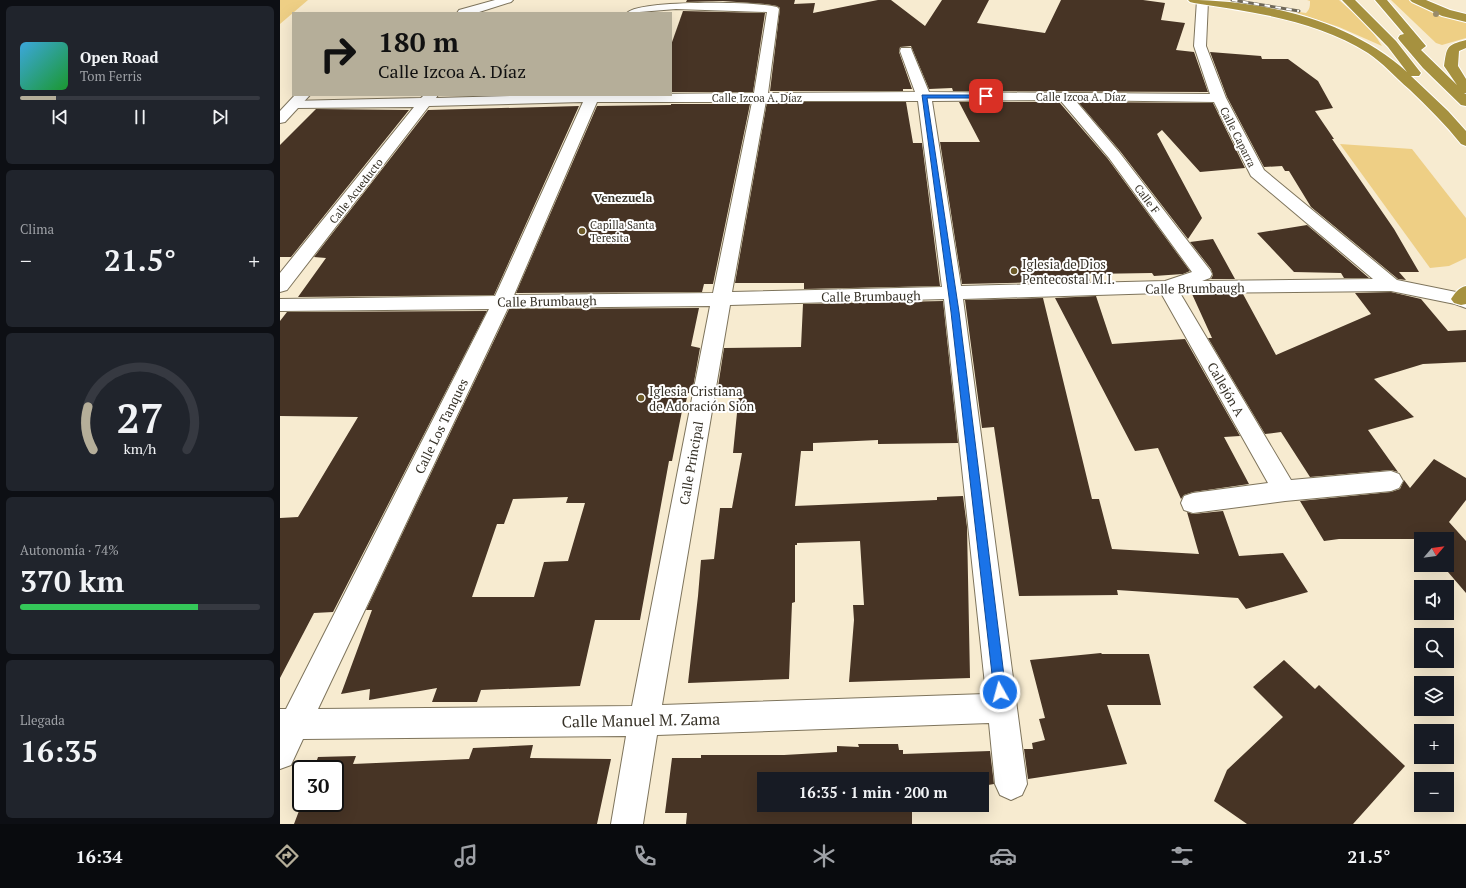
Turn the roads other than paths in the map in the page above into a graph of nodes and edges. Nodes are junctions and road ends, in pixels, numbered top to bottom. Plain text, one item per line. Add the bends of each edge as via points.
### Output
1 (507, 0) edge
2 (1348, 0) edge
3 (1368, 0) edge
4 (1381, 0) edge
5 (1416, 0) edge
6 (1198, 1) edge
7 (467, 12) edge
8 (634, 12) edge
9 (1466, 18) edge
10 (1466, 44) edge
11 (906, 51) dead end
12 (1466, 89) edge
13 (594, 96) edge
14 (924, 96) junction
15 (1064, 96) junction
16 (428, 98) edge
17 (760, 98) junction
18 (1219, 98) junction
19 (1466, 98) edge
20 (299, 99) edge
21 (1466, 102) edge
22 (280, 119) edge
23 (1451, 122) junction
24 (1466, 142) edge
25 (1391, 285) junction
26 (280, 286) edge
27 (1167, 287) junction
28 (952, 294) junction
29 (1464, 298) edge
30 (721, 299) junction
31 (502, 301) junction
32 (280, 304) edge
33 (1392, 481) dead end
34 (1285, 491) junction
35 (1192, 504) dead end
36 (1002, 708) junction
37 (644, 721) junction
38 (287, 725) edge
39 (280, 754) edge
40 (1011, 784) dead end
41 (627, 824) edge

1 - 7 street
2 - 23 highway via 1392,44
3 - 21 highway
4 - 19 highway
5 - 9 highway via 1446,13
6 - 18 street, Calle Caparra via 1200,46
6 - 23 highway via 1303,21 1365,46 1388,63
8 - 17 street, Calle Principal via 647,7 696,5 773,8
10 - 12 highway via 1453,49 1451,66
11 - 14 street
13 - 16 street, Calle Izcoa A. Díaz
13 - 17 street, Calle Izcoa A. Díaz
13 - 31 street, Calle Los Tanques
14 - 15 street, Calle Izcoa A. Díaz
14 - 17 street, Calle Izcoa A. Díaz
14 - 28 street
15 - 18 street, Calle Izcoa A. Díaz
15 - 27 street, Calle F via 1114,155 1203,274
16 - 20 street, Calle Izcoa A. Díaz
16 - 26 street, Calle Acueducto
17 - 30 street, Calle Principal
18 - 25 street, Calle Caparra via 1257,172
20 - 22 street
23 - 24 highway
25 - 27 street, Calle Brumbaugh
25 - 29 street, Calle Brumbaugh
27 - 28 street, Calle Brumbaugh
27 - 34 street, Callejón A
28 - 30 street, Calle Brumbaugh
28 - 36 street
30 - 31 street, Calle Brumbaugh
30 - 37 street, Calle Principal
31 - 32 street, Calle Brumbaugh
31 - 38 street, Calle Los Tanques
33 - 34 street
34 - 35 street
36 - 37 street, Calle Manuel M. Zama
36 - 40 street
37 - 38 street, Calle Manuel M. Zama
37 - 41 street, Calle Principal
38 - 39 street, Calle Los Tanques

